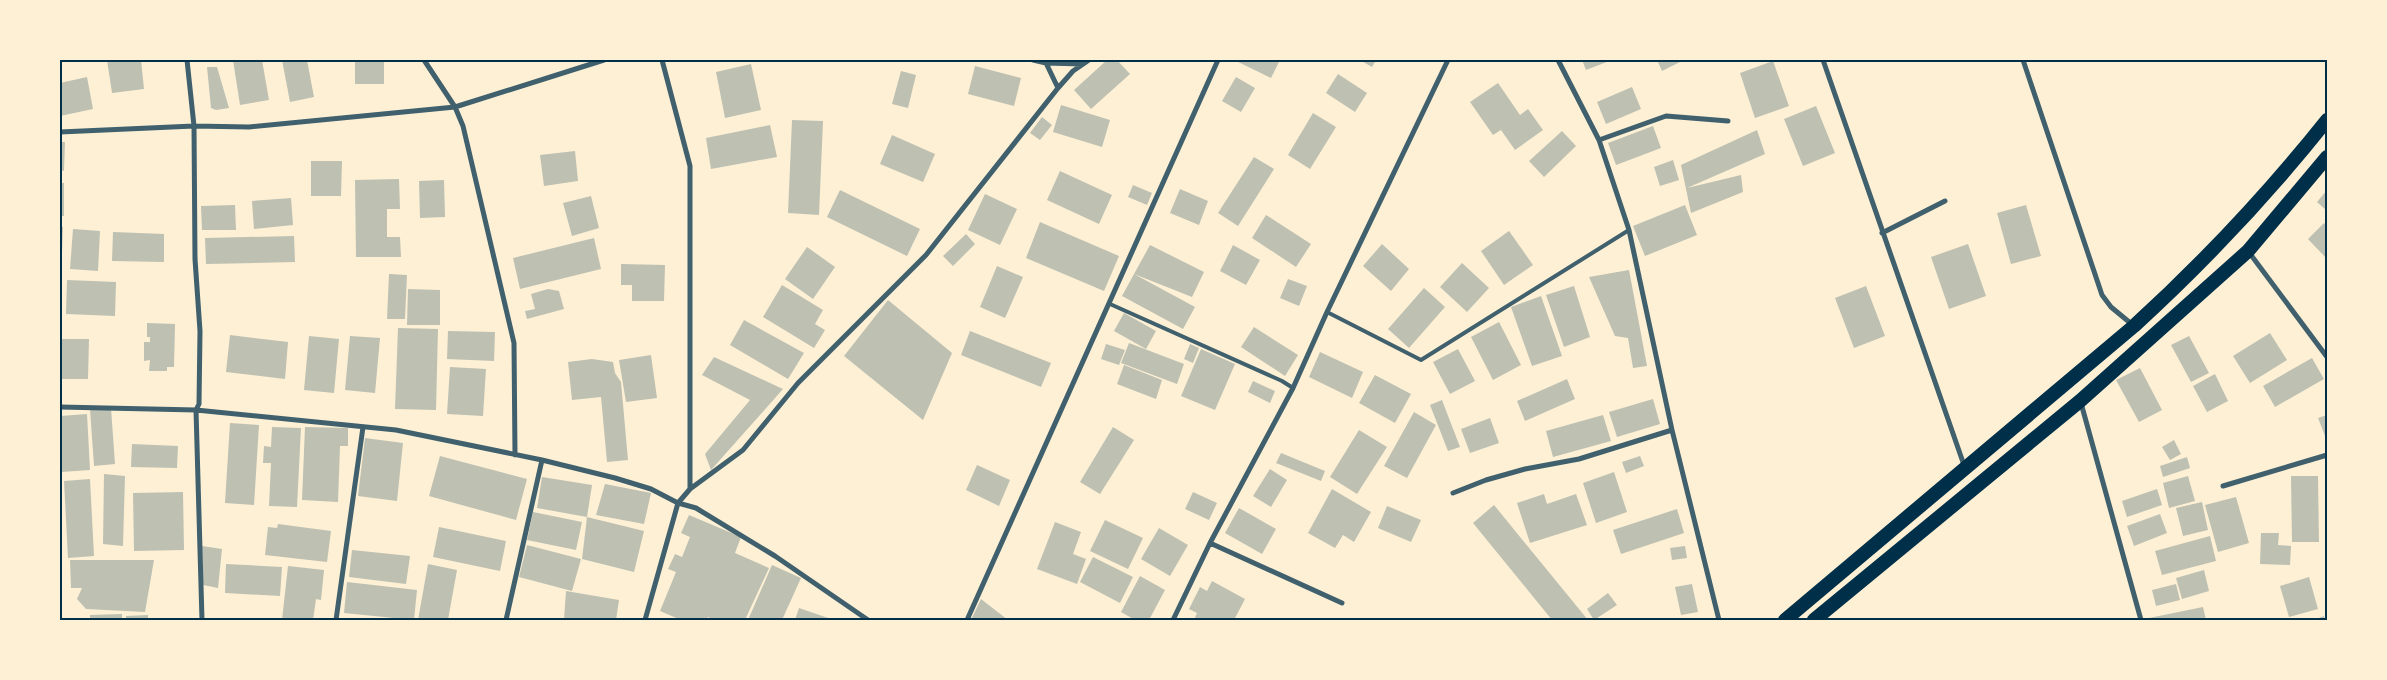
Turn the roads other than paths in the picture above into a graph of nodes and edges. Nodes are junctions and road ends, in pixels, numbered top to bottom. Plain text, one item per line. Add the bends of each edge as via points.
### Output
1 (187, 60) edge
2 (424, 60) edge
3 (604, 60) edge
4 (662, 60) edge
5 (1033, 60) edge
6 (1089, 60) edge
7 (1218, 60) edge
8 (1448, 60) edge
9 (1558, 60) edge
10 (1823, 60) edge
11 (2023, 60) edge
12 (1046, 63) junction
13 (1083, 64) junction
14 (1058, 88) junction
15 (455, 107) junction
16 (2327, 120) edge
17 (1728, 121) dead end
18 (194, 126) junction
19 (60, 132) edge
20 (1599, 140) junction
21 (2327, 157) edge
22 (1945, 201) dead end
23 (1630, 230) junction
24 (1882, 232) junction
25 (2248, 250) junction
26 (1110, 304) junction
27 (1327, 312) junction
28 (2134, 326) junction
29 (2327, 357) edge
30 (1293, 388) junction
31 (2080, 401) junction
32 (60, 406) edge
33 (196, 410) junction
34 (363, 427) junction
35 (1672, 430) junction
36 (515, 455) junction
37 (2327, 455) edge
38 (542, 460) junction
39 (1965, 469) junction
40 (2223, 486) dead end
41 (690, 489) junction
42 (1453, 493) dead end
43 (678, 503) junction
44 (1210, 543) junction
45 (1342, 603) dead end
46 (202, 620) edge
47 (336, 620) edge
48 (506, 620) edge
49 (645, 620) edge
50 (868, 620) edge
51 (967, 620) edge
52 (1172, 620) edge
53 (1719, 620) edge
54 (1784, 620) edge
55 (1814, 620) edge
56 (2141, 620) edge

1 - 18 street
2 - 15 street
3 - 15 street
4 - 41 street via 690,166
5 - 12 street
6 - 13 street
7 - 26 street
8 - 27 street
9 - 20 street
10 - 24 street
11 - 28 street via 2102,295
12 - 13 street
12 - 14 street
13 - 14 street
14 - 41 street via 926,255 798,383 744,450
15 - 18 street via 249,127
15 - 36 street via 463,126 514,343
16 - 28 highway via 2260,201 2182,282
17 - 20 street via 1666,116
18 - 19 street
18 - 33 street via 195,259 200,331 199,404
20 - 23 street
21 - 25 highway
22 - 24 street
23 - 27 lane via 1421,360
23 - 35 street
24 - 39 street
25 - 29 street
25 - 31 highway
26 - 30 lane
26 - 51 street
27 - 30 street
28 - 39 highway
30 - 44 street
31 - 55 highway
31 - 56 street
32 - 33 street
33 - 34 street
33 - 46 street
34 - 36 street via 396,430
34 - 47 street
35 - 42 street via 1579,459 1486,480
35 - 53 street
36 - 38 street
37 - 40 street
38 - 43 street via 650,489
38 - 48 street
39 - 54 highway
41 - 43 street
43 - 49 street
43 - 50 street via 696,508 775,556
44 - 45 street
44 - 52 street

